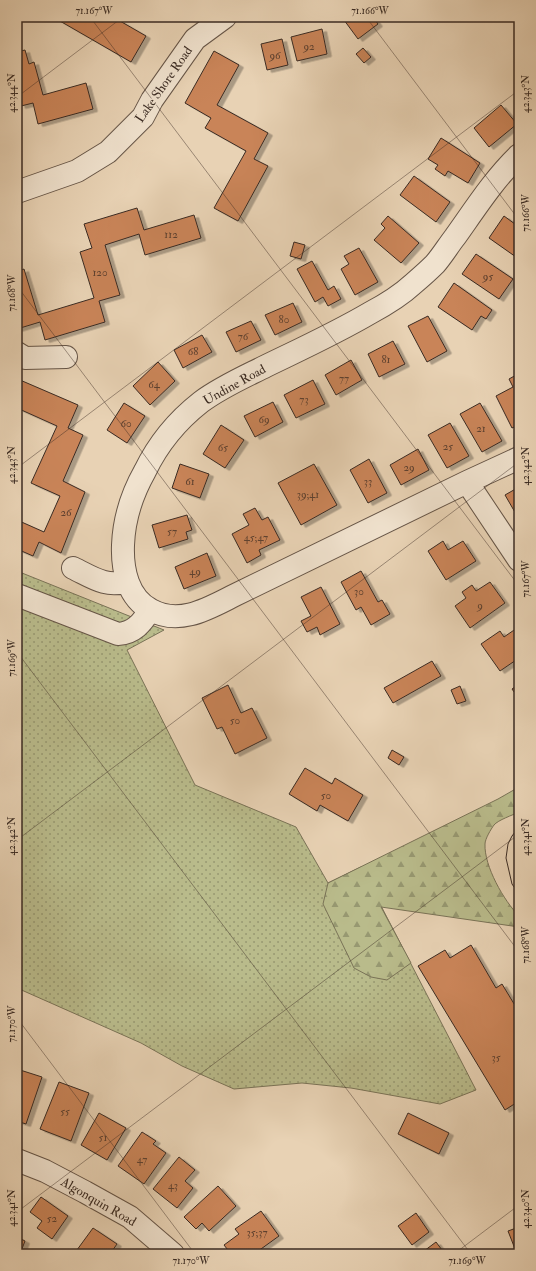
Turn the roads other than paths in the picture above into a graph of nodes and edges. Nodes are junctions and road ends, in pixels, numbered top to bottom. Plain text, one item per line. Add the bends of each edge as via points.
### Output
1 (225, 17) edge
2 (519, 155) edge
3 (17, 192) edge
4 (17, 354) edge
5 (66, 357) dead end
6 (519, 458) edge
7 (466, 482) junction
8 (519, 560) edge
9 (73, 568) dead end
10 (127, 581) junction
11 (17, 595) edge
12 (150, 610) junction
13 (17, 1160) edge
14 (173, 1254) edge

1 - 3 street, Lake Shore Road via 194,40 143,117 108,152 77,171
2 - 10 street, Undine Road via 496,179 435,264 412,285 389,302 342,329 221,389 182,419 149,463 131,501 123,541
4 - 5 street via 25,358
6 - 7 street, Undine Road
7 - 8 street
7 - 12 street, Undine Road via 196,613 176,617
9 - 10 street via 106,583 117,584
10 - 12 street, Undine Road via 135,596
11 - 12 street via 118,634 138,626
13 - 14 street, Algonquin Road via 45,1171 130,1217

